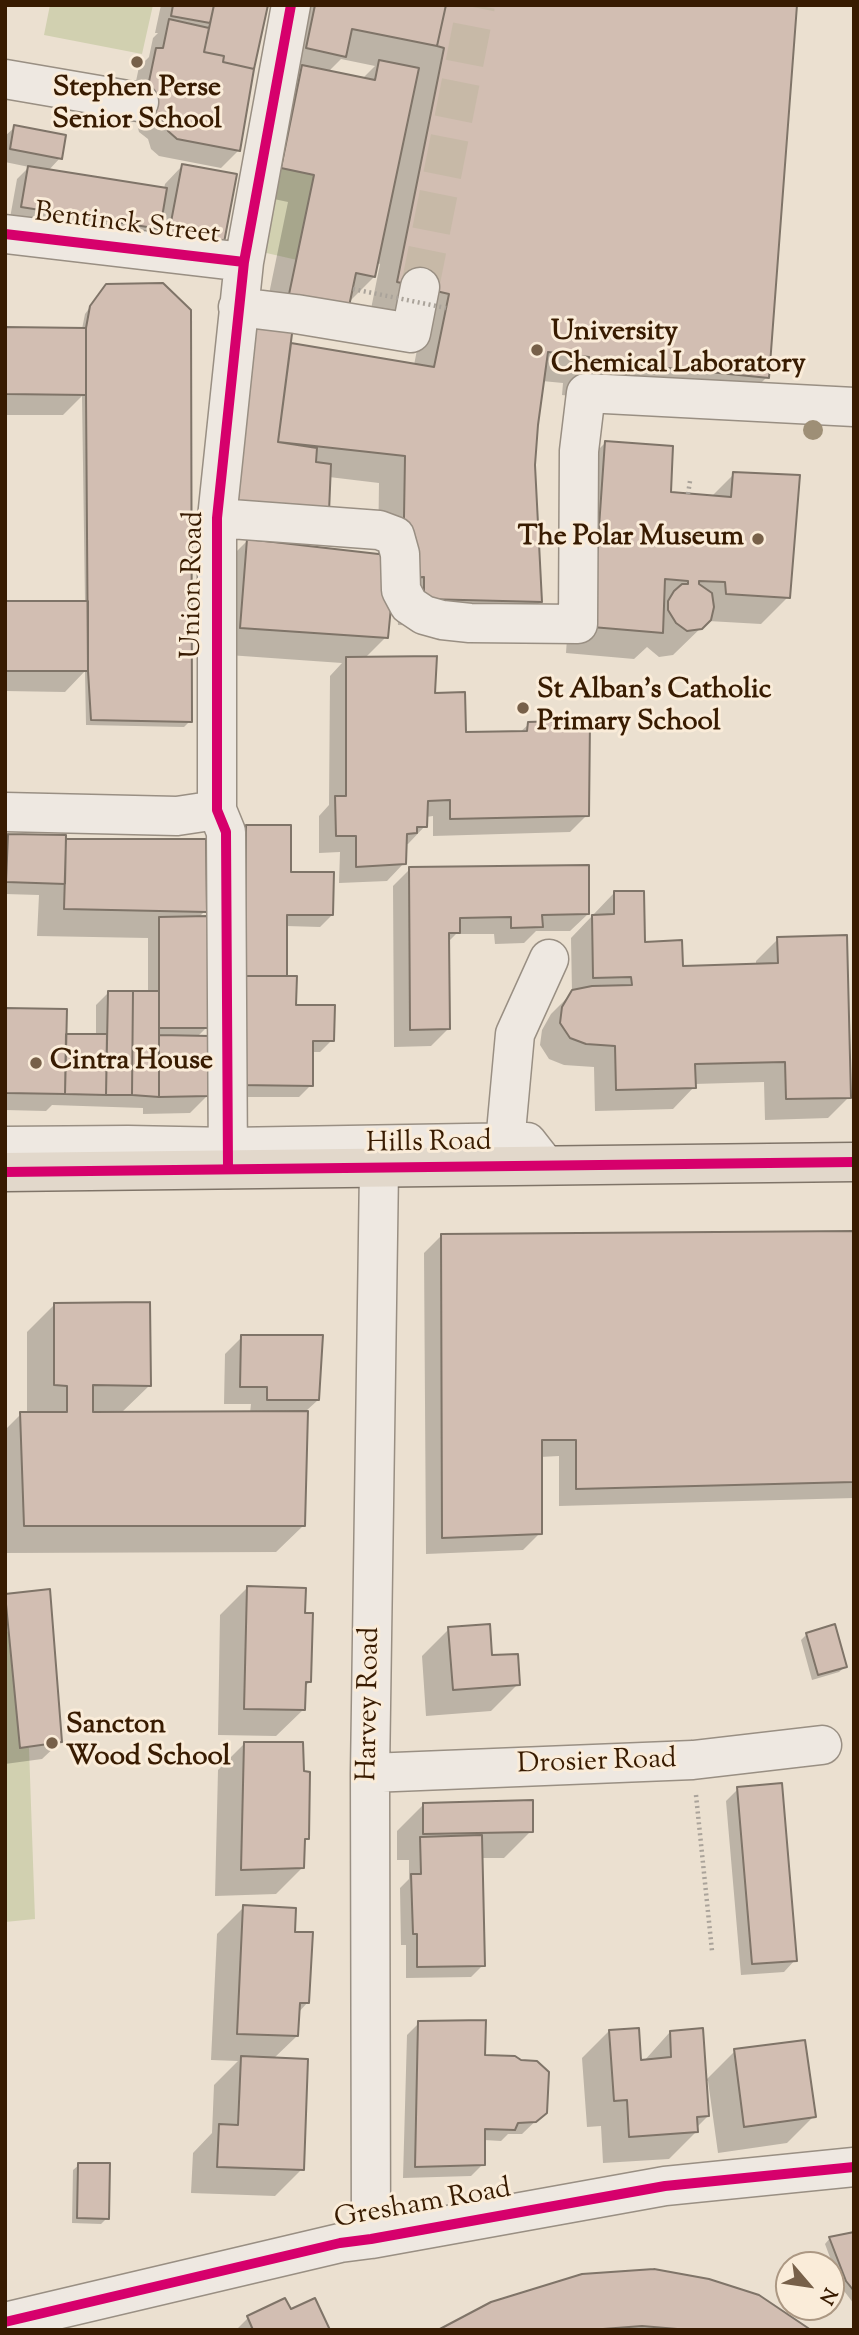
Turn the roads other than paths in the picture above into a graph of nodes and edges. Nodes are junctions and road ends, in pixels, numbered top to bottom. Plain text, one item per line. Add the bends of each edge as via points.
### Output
1 (291, 5) edge
2 (5, 79) edge
3 (139, 102) dead end
4 (5, 234) edge
5 (244, 262) junction
6 (433, 298) tunnel mouth
7 (238, 307) junction
8 (854, 407) edge
9 (217, 518) junction
10 (217, 810) junction
11 (5, 812) edge
12 (549, 959) dead end
13 (5, 1146) edge
14 (504, 1154) junction
15 (228, 1158) junction
16 (854, 1162) edge
17 (379, 1169) junction
18 (5, 1172) edge
19 (822, 1745) dead end
20 (370, 1773) junction
21 (854, 2167) edge
22 (371, 2239) junction
23 (5, 2322) edge

1 - 5 street, Union Road
2 - 3 street
4 - 5 street, Bentinck Street
5 - 7 street, Union Road
6 - 7 street via 411,333
7 - 9 street, Union Road
8 - 9 street via 586,393 579,451 578,624 470,623 424,615 409,606 401,590 395,536 379,530
9 - 10 street, Union Road
10 - 11 street via 177,816
10 - 15 street, Union Road via 226,832
12 - 14 street via 514,1034
13 - 15 street via 128,1145
14 - 15 street
14 - 16 main road, Hills Road via 545,1165
14 - 17 main road, Hills Road
15 - 17 main road, Hills Road
15 - 18 main road, Hills Road
17 - 20 street, Harvey Road
19 - 20 street, Drosier Road via 693,1760
20 - 22 street, Harvey Road
21 - 22 street, Gresham Road via 665,2186
22 - 23 street, Gresham Road

